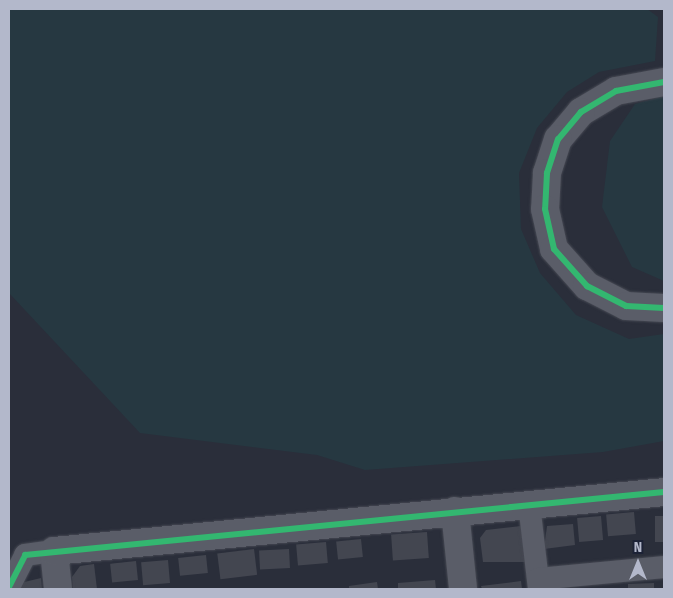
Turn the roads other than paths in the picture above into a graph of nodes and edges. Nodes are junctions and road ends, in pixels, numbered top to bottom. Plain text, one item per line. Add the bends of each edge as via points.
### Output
1 (664, 82) edge
2 (664, 308) edge
3 (664, 492) edge
4 (529, 504) junction
5 (455, 511) junction
6 (54, 551) junction
7 (664, 567) edge
8 (539, 584) edge
9 (9, 588) edge
10 (58, 589) edge
11 (463, 589) edge

1 - 2 street via 616,91 580,112 558,140 547,173 545,209 554,249 587,286 626,306
3 - 4 street
4 - 5 street
4 - 8 street
5 - 6 street
5 - 11 street
6 - 9 street via 25,555
6 - 10 street
7 - 8 street

